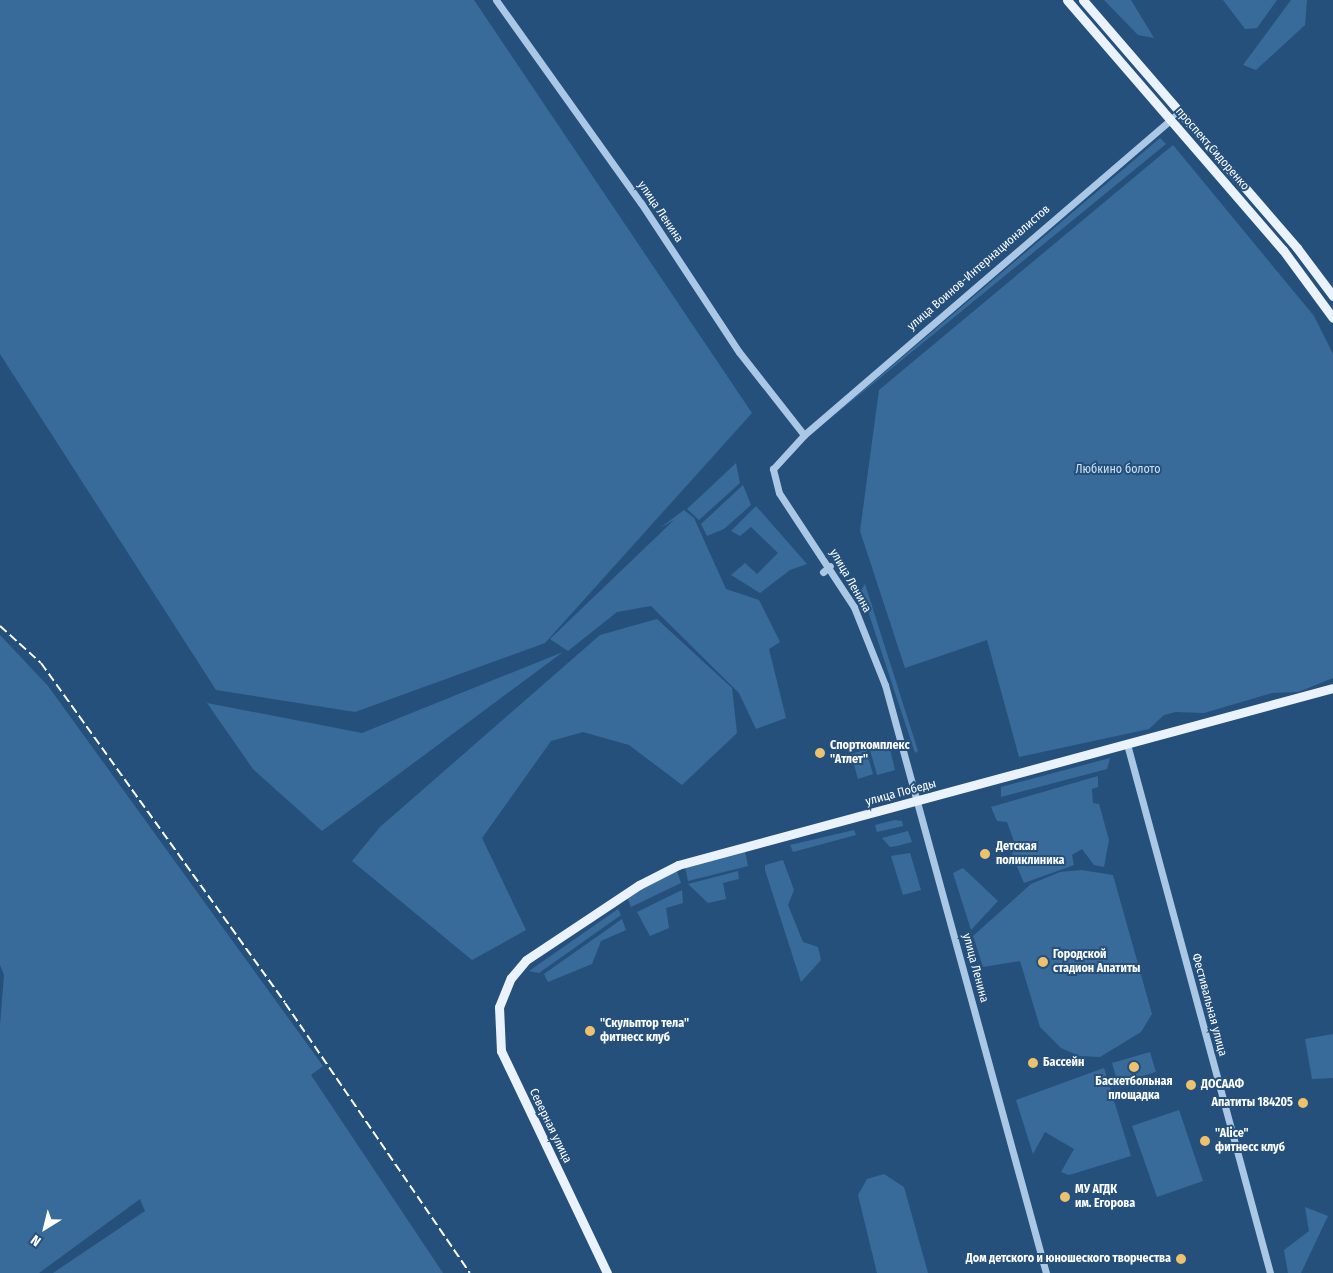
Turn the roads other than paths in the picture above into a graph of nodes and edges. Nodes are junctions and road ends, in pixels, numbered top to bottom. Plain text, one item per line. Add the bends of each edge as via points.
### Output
1 (496, 0) edge
2 (1067, 0) edge
3 (1083, 0) edge
4 (1180, 112) junction
5 (1170, 119) junction
6 (1333, 296) edge
7 (1333, 318) edge
8 (804, 435) junction
9 (830, 566) junction
10 (823, 572) dead end
11 (1333, 688) edge
12 (1127, 744) junction
13 (918, 802) junction
14 (507, 984) joint
15 (607, 1273) edge
16 (1046, 1273) edge
17 (1270, 1273) edge

1 - 8 street, улица Ленина via 641,203 739,352
2 - 5 main road, проспект Сидоренко
3 - 4 main road, проспект Сидоренко
4 - 5 street, улица Воинов-Интернационалистов
4 - 6 main road, проспект Сидоренко
5 - 7 main road, проспект Сидоренко via 1301,272
5 - 8 street, улица Воинов-Интернационалистов
8 - 9 street, улица Ленина via 776,462 774,482
9 - 10 street
9 - 13 street, улица Ленина via 867,636
11 - 12 main road, улица Победы
12 - 13 main road, улица Победы
12 - 17 street, Фестивальная улица
13 - 14 main road, улица Победы via 656,875 537,952
13 - 16 street, улица Ленина
14 - 15 main road, Северная улица via 497,1017 500,1051

